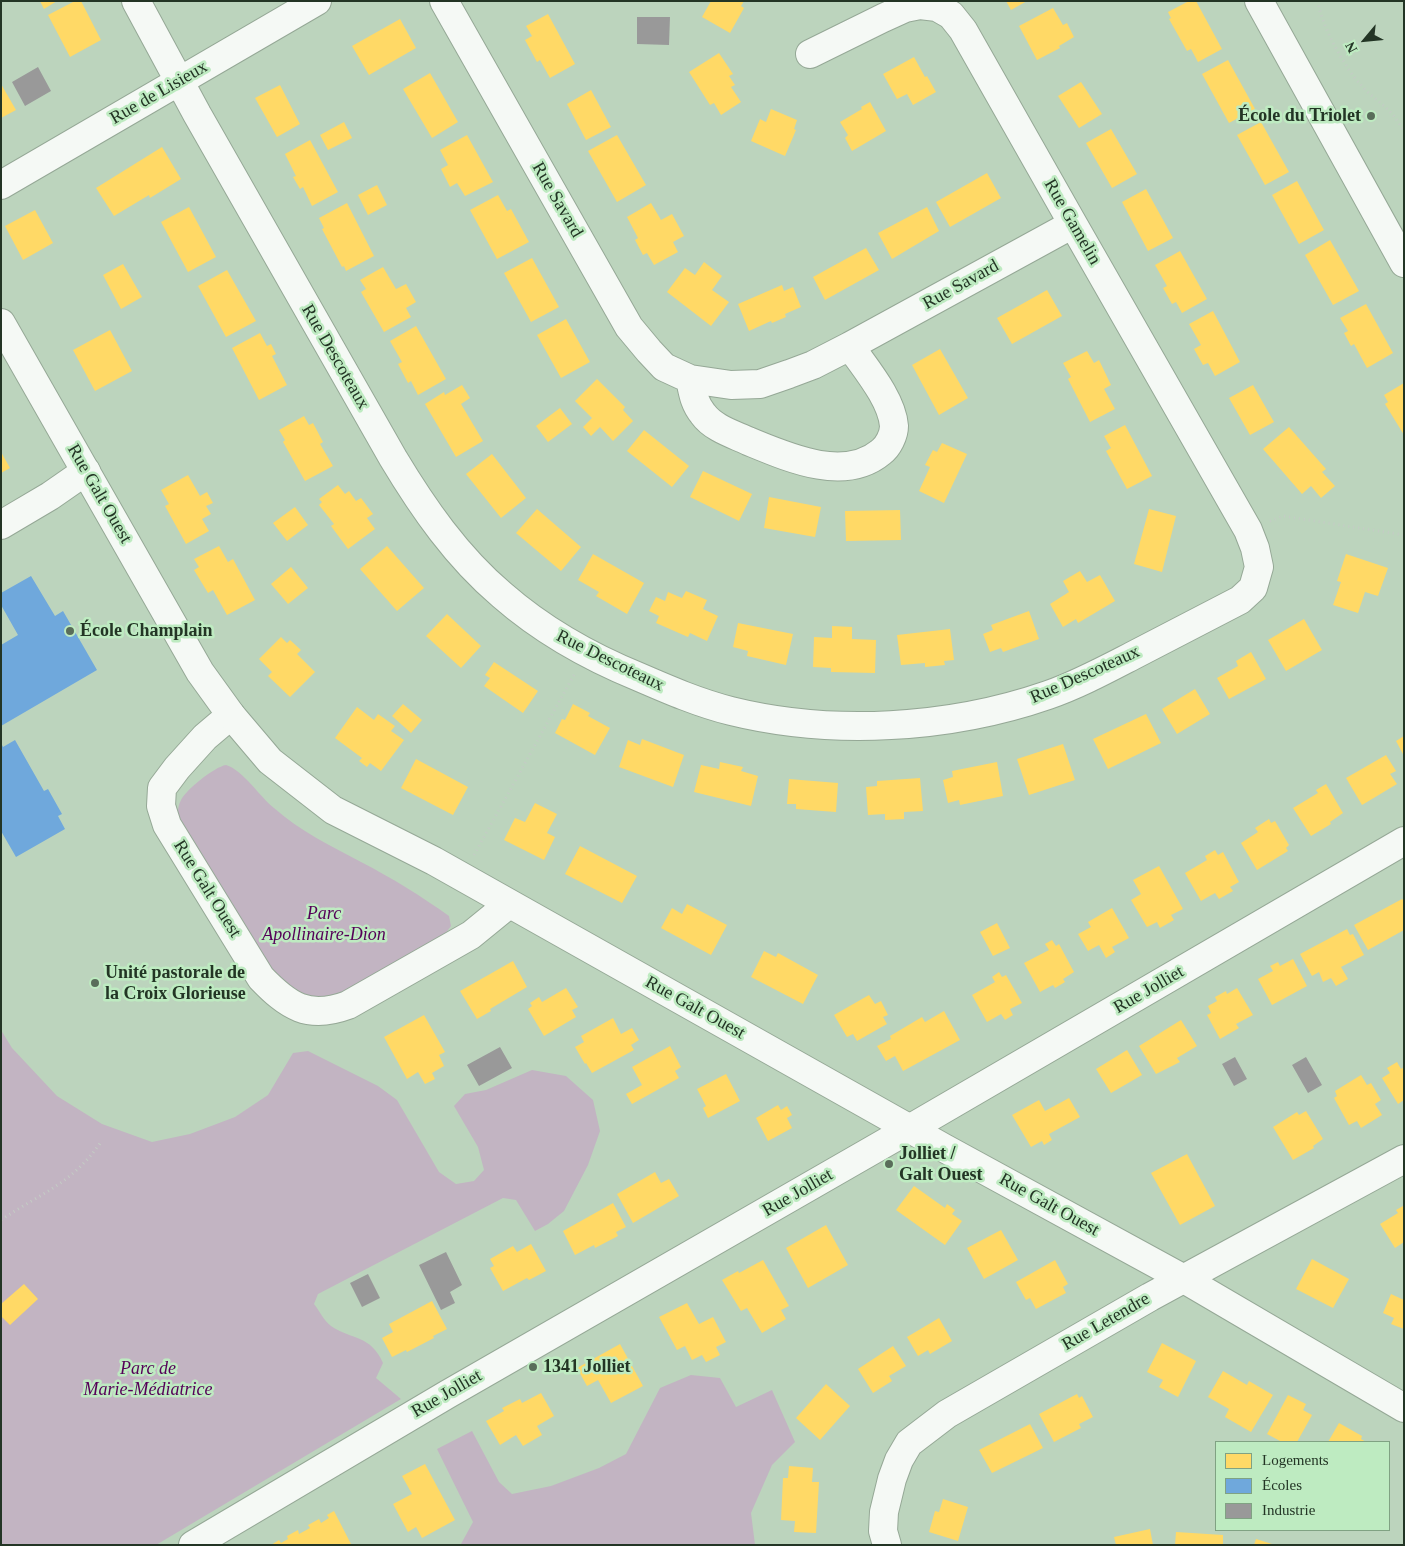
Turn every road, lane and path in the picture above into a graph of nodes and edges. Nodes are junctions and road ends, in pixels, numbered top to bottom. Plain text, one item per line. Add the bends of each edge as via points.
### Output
1 (136, 1) edge
2 (317, 1) edge
3 (444, 1) edge
4 (1259, 1) edge
5 (1318, 1) edge
6 (810, 54) dead end
7 (179, 80) junction
8 (1404, 133) edge
9 (1, 185) edge
10 (1073, 224) junction
11 (1404, 263) edge
12 (1, 323) edge
13 (850, 346) junction
14 (690, 380) junction
15 (86, 470) junction
16 (1, 525) edge
17 (1248, 530) junction
18 (1404, 536) edge
19 (1258, 567) joint
20 (586, 653) junction
21 (230, 714) junction
22 (1404, 841) edge
23 (471, 860) dead end
24 (509, 904) junction
25 (911, 1128) junction
26 (101, 1142) dead end
27 (1404, 1159) edge
28 (1, 1220) edge
29 (1184, 1279) junction
30 (1404, 1408) edge
31 (193, 1545) edge
32 (887, 1545) edge

1 - 7 street, Rue Descoteaux
2 - 7 street, Rue de Lisieux
3 - 14 street, Rue Savard via 629,327 664,367
4 - 11 street
5 - 8 path via 1321,16 1350,71 1360,85 1390,110
6 - 10 street, Rue Gamelin via 905,8 920,5 951,15 963,30
7 - 9 street, Rue de Lisieux
7 - 20 street, Rue Descoteaux via 419,501 457,550 502,595 548,630
10 - 13 street, Rue Savard
10 - 17 street, Rue Gamelin
12 - 15 street, Rue Galt Ouest
13 - 14 street, Rue Savard via 813,365 760,384 731,385
13 - 14 street via 882,394 894,428 887,448 874,458 857,464 813,464 723,431 704,417 694,403
15 - 16 street
15 - 21 street, Rue Galt Ouest via 200,672
17 - 18 path via 1283,516
17 - 19 street, Rue Gamelin via 1256,548
19 - 20 street, Rue Descoteaux via 1253,588 1240,600 1098,673 1049,695 982,714 914,724 851,727 731,711 680,694
20 - 23 path
21 - 24 street, Rue Galt Ouest via 270,761 333,810 434,861
21 - 24 street, Rue Galt Ouest via 177,768 162,788 161,806 167,825 261,978 292,1006 333,1011 348,1005 471,935
22 - 25 street, Rue Jolliet
24 - 25 street, Rue Galt Ouest
25 - 29 street, Rue Galt Ouest
25 - 31 street, Rue Jolliet via 448,1394
26 - 28 path via 68,1178
27 - 29 street, Rue Letendre
29 - 30 street, Rue Galt Ouest
29 - 32 street, Rue Letendre via 946,1414 909,1443 898,1460 884,1512 883,1531

